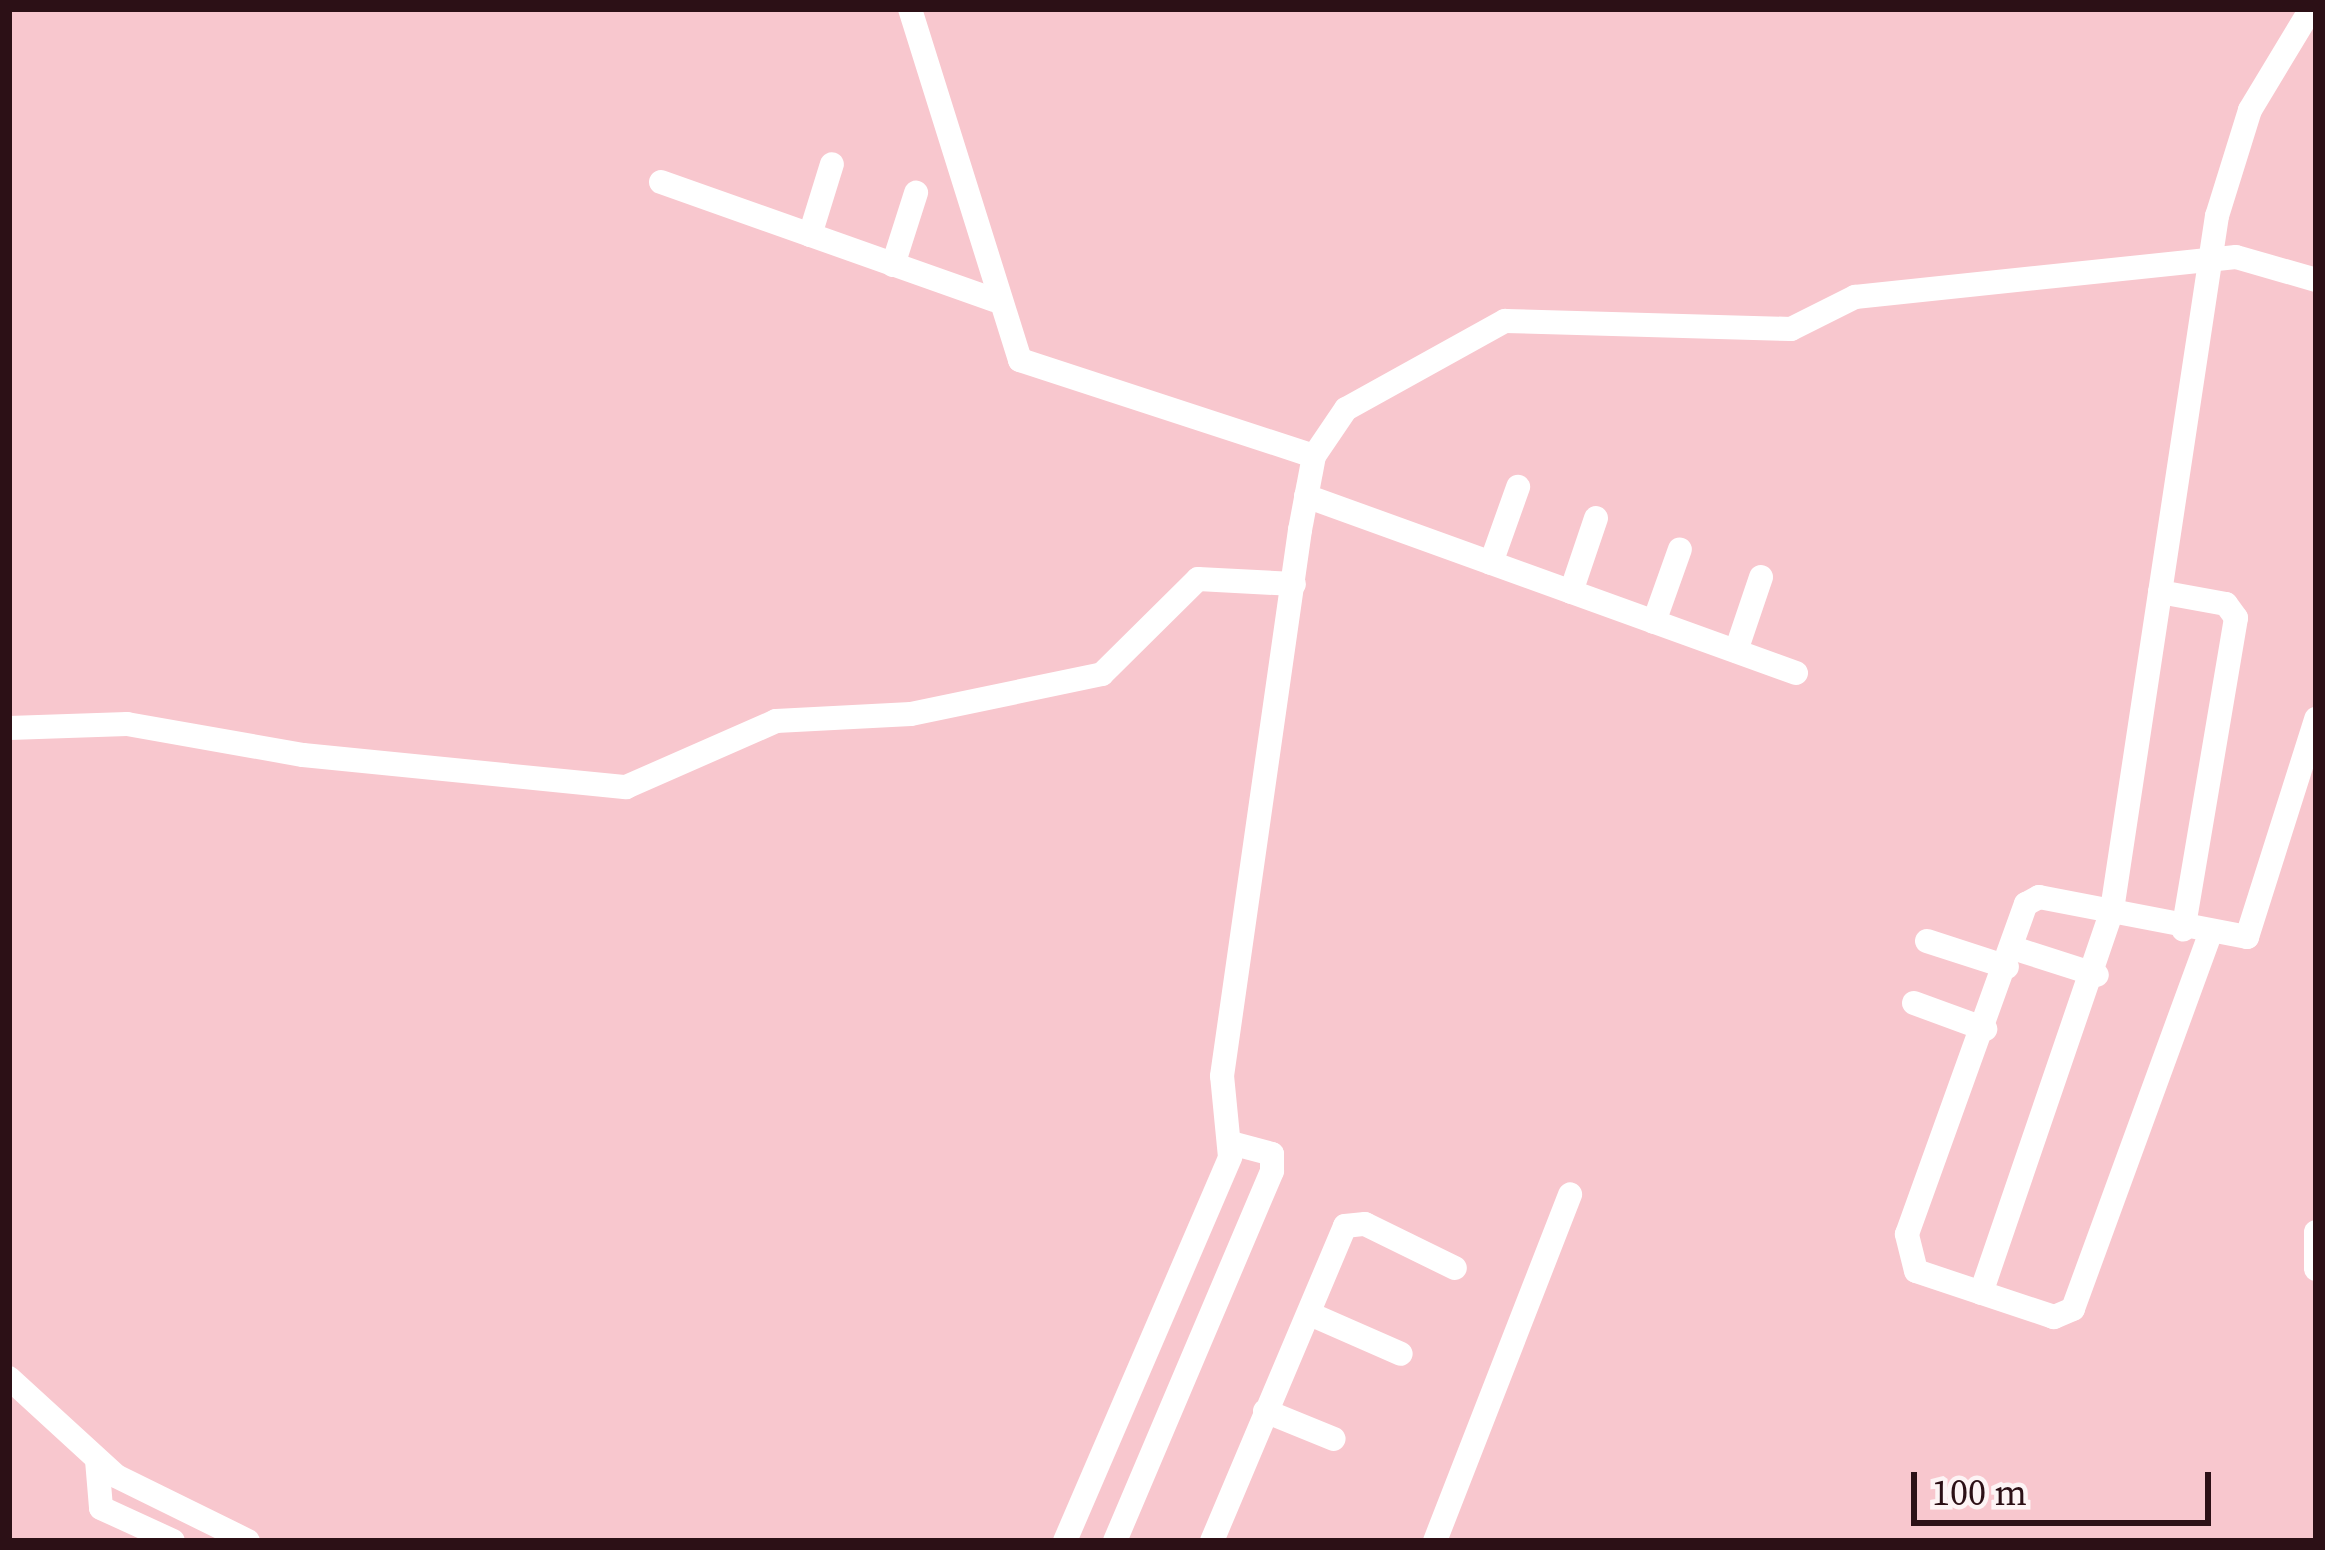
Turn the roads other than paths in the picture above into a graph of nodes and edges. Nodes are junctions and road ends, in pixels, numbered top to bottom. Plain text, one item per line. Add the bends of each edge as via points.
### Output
1 (910, 9) edge
2 (2312, 9) edge
3 (832, 164) dead end
4 (661, 182) dead end
5 (916, 193) dead end
6 (810, 235) junction
7 (2206, 261) junction
8 (893, 265) junction
9 (2316, 280) edge
10 (995, 300) junction
11 (1314, 456) junction
12 (1518, 488) dead end
13 (1306, 496) junction
14 (1596, 518) dead end
15 (1680, 549) dead end
16 (1491, 563) junction
17 (1761, 577) dead end
18 (1294, 584) junction
19 (1571, 592) junction
20 (2160, 592) junction
21 (1654, 622) junction
22 (1736, 651) junction
23 (1796, 673) dead end
24 (2316, 719) edge
25 (9, 728) edge
26 (2309, 773) edge
27 (2112, 910) junction
28 (2183, 930) junction
29 (2209, 937) junction
30 (1927, 941) dead end
31 (2010, 958) junction
32 (2097, 975) junction
33 (1914, 1004) dead end
34 (1985, 1028) junction
35 (1231, 1143) junction
36 (1570, 1194) dead end
37 (2316, 1232) edge
38 (1455, 1268) dead end
39 (2316, 1269) edge
40 (1981, 1293) junction
41 (1310, 1314) junction
42 (1401, 1354) dead end
43 (9, 1378) edge
44 (1265, 1411) junction
45 (1334, 1439) dead end
46 (97, 1460) junction
47 (173, 1541) edge
48 (248, 1541) edge
49 (1065, 1541) edge
50 (1114, 1541) edge
51 (1212, 1541) edge
52 (1435, 1541) edge

1 - 10 street
2 - 7 street via 2250,110
3 - 6 street
4 - 6 street
5 - 8 street
6 - 8 street
7 - 9 street via 2262,261
7 - 11 street via 1855,297 1791,329 1505,321 1346,409
7 - 20 street
8 - 10 street
10 - 11 street via 1020,360 1042,374
11 - 13 street
12 - 16 street
13 - 16 street
13 - 18 street
14 - 19 street
15 - 21 street
16 - 19 street
17 - 22 street
18 - 25 street via 1198,579 1102,674 911,714 776,721 626,787 304,755 127,724
18 - 35 street via 1222,1076
19 - 21 street
20 - 27 street
20 - 28 street via 2226,604 2236,618
21 - 22 street
22 - 23 street
24 - 26 street
26 - 29 street via 2255,924 2234,941
27 - 28 street
27 - 31 street via 2031,899
27 - 32 street
28 - 29 street
29 - 40 street via 2073,1309 2054,1317
30 - 31 street
31 - 32 street
31 - 34 street
32 - 40 street
33 - 34 street
34 - 40 street via 1905,1248 1916,1271
35 - 49 street via 1177,1297
35 - 50 street via 1272,1154 1272,1171
36 - 52 street
37 - 39 street
38 - 41 street via 1345,1226
41 - 42 street
41 - 44 street
43 - 46 street
44 - 45 street
44 - 51 street
46 - 47 street via 101,1508
46 - 48 street

